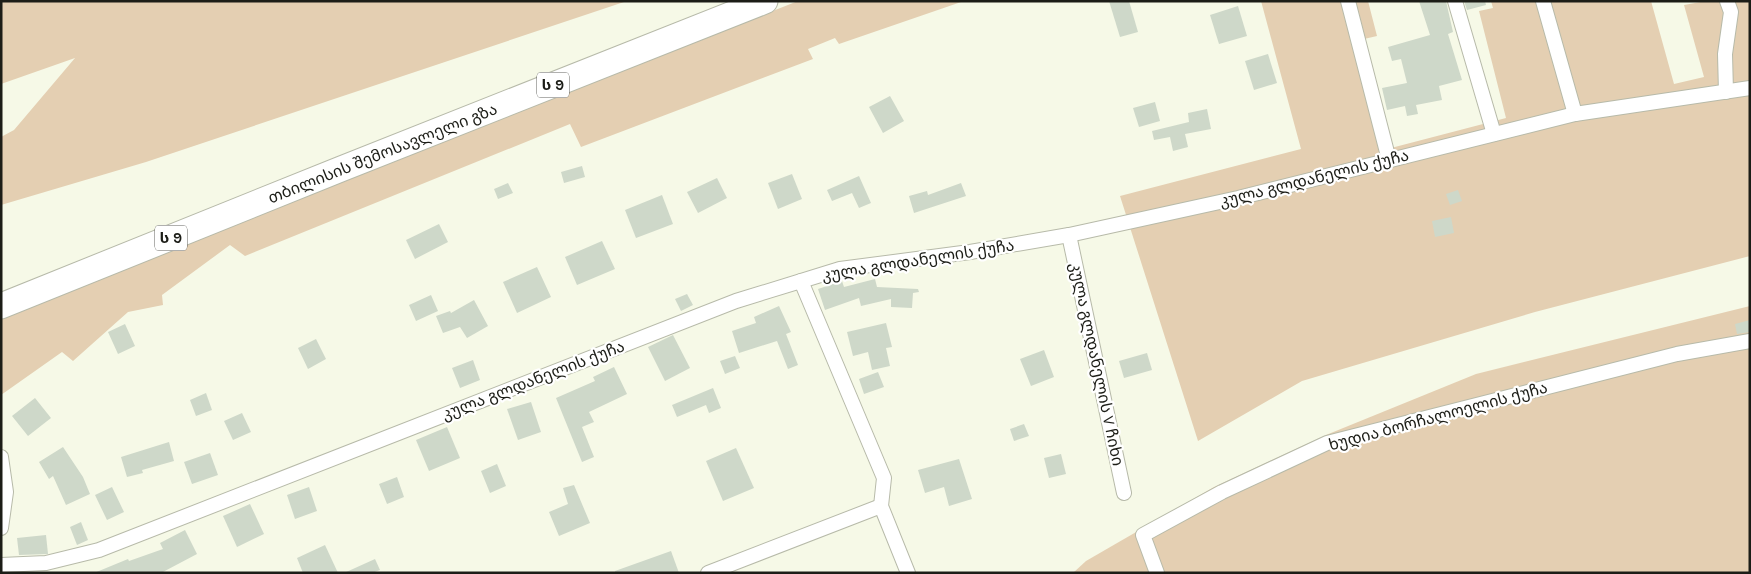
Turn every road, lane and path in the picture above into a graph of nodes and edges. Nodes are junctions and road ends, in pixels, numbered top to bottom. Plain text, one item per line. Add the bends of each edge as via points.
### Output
1 (765, 1) edge
2 (1348, 1) edge
3 (1455, 1) edge
4 (1543, 1) edge
5 (1727, 1) edge
6 (1750, 88) edge
7 (1726, 92) junction
8 (1575, 114) junction
9 (1494, 134) junction
10 (1389, 160) junction
11 (1069, 235) junction
12 (801, 281) junction
13 (1, 306) edge
14 (1750, 341) edge
15 (1, 458) edge
16 (1124, 493) dead end
17 (881, 506) junction
18 (1, 528) edge
19 (1, 565) edge
20 (708, 573) edge
21 (908, 573) edge
22 (1156, 573) edge

1 - 13 highway, თბილისის შემოსავლელი გზა / ს 9
2 - 10 street
3 - 9 street
4 - 8 street
5 - 7 street via 1731,12 1725,54
6 - 7 street, კულა გლდანელის ქუჩა
7 - 8 street, კულა გლდანელის ქუჩა
8 - 9 street, კულა გლდანელის ქუჩა
9 - 10 street, კულა გლდანელის ქუჩა
10 - 11 street, კულა გლდანელის ქუჩა via 1238,198
11 - 12 street, კულა გლდანელის ქუჩა via 840,269
11 - 16 street, კულა გლდანელის V ჩიხი
12 - 17 street via 884,478
12 - 19 street, კულა გლდანელის ქუჩა via 736,301 99,550 46,563
14 - 22 street, ხუდია ბორჩალოელის ქუჩა via 1678,354 1327,443 1222,492 1142,535
15 - 18 street via 6,492
17 - 20 street
17 - 21 street

